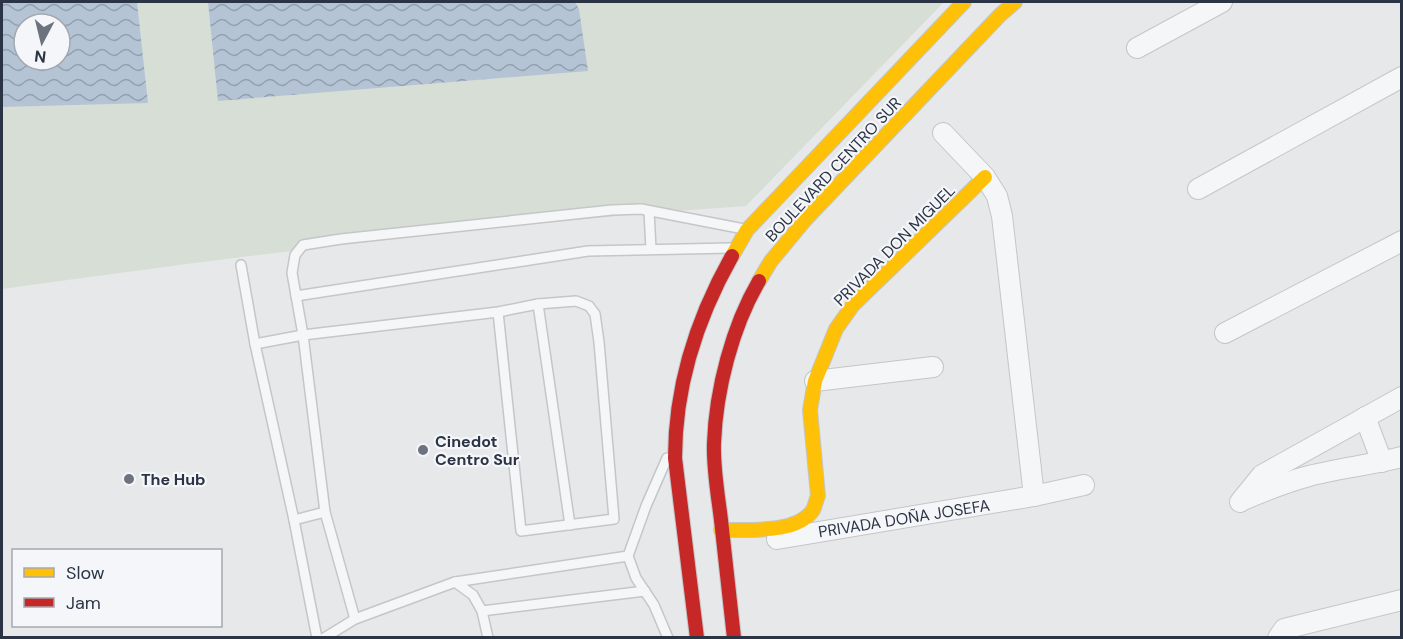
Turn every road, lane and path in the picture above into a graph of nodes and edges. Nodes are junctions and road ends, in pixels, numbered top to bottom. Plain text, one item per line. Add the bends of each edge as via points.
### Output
1 (964, 2) edge
2 (1015, 2) edge
3 (1222, 2) edge
4 (1198, 7) edge
5 (1137, 48) dead end
6 (1401, 77) edge
7 (943, 133) dead end
8 (985, 177) junction
9 (1198, 189) dead end
10 (649, 211) junction
11 (747, 230) junction
12 (1401, 241) edge
13 (736, 248) junction
14 (651, 249) junction
15 (241, 265) dead end
16 (296, 296) junction
17 (538, 304) junction
18 (498, 312) junction
19 (1225, 333) dead end
20 (303, 335) junction
21 (255, 344) junction
22 (933, 368) dead end
23 (815, 381) junction
24 (1401, 397) edge
25 (1365, 417) junction
26 (675, 439) junction
27 (1401, 457) edge
28 (1382, 462) junction
29 (1084, 485) dead end
30 (1034, 496) junction
31 (325, 512) junction
32 (811, 514) joint
33 (294, 520) junction
34 (570, 525) junction
35 (722, 536) junction
36 (628, 556) junction
37 (455, 582) junction
38 (645, 591) junction
39 (1401, 600) edge
40 (482, 611) junction
41 (355, 620) junction
42 (317, 638) edge
43 (324, 638) edge
44 (488, 638) edge
45 (668, 638) edge
46 (697, 638) edge
47 (734, 638) edge
48 (1278, 638) edge

1 - 11 street, BOULEVARD CENTRO SUR
2 - 35 street, BOULEVARD CENTRO SUR via 805,220 771,261 750,296 736,330 716,416 714,445
3 - 4 street
4 - 5 street
6 - 9 street
7 - 8 street
8 - 23 street, PRIVADA DON MIGUEL via 853,305 836,329
8 - 30 street via 997,196 1002,216
10 - 11 lane
10 - 14 lane
10 - 16 lane via 600,212 303,245 295,255 292,273
11 - 13 street, BOULEVARD CENTRO SUR
12 - 19 street
13 - 14 lane
13 - 26 street, BOULEVARD CENTRO SUR via 693,344
14 - 16 lane via 588,251
15 - 21 lane
16 - 20 lane
17 - 18 lane
17 - 34 lane
17 - 34 lane via 576,301 589,306 595,314 614,519
18 - 20 lane
18 - 34 lane via 521,531
20 - 21 lane
20 - 31 lane
21 - 33 lane
22 - 23 street
23 - 32 street, PRIVADA DON MIGUEL via 810,410 818,496
24 - 25 street
25 - 28 street
25 - 28 street via 1262,475 1240,501 1310,476
26 - 36 lane
26 - 46 street, BOULEVARD CENTRO SUR
27 - 28 street
29 - 30 street, PRIVADA DOÑA JOSEFA
30 - 35 street, PRIVADA DOÑA JOSEFA via 779,539
31 - 33 lane
31 - 41 lane
32 - 35 street, PRIVADA DOÑA JOSEFA via 789,526
33 - 42 lane
35 - 47 street, BOULEVARD CENTRO SUR
36 - 37 lane
36 - 38 lane
37 - 40 lane via 473,595
37 - 41 lane
38 - 40 lane
38 - 45 lane
39 - 48 street via 1284,628
40 - 44 lane
41 - 43 lane

